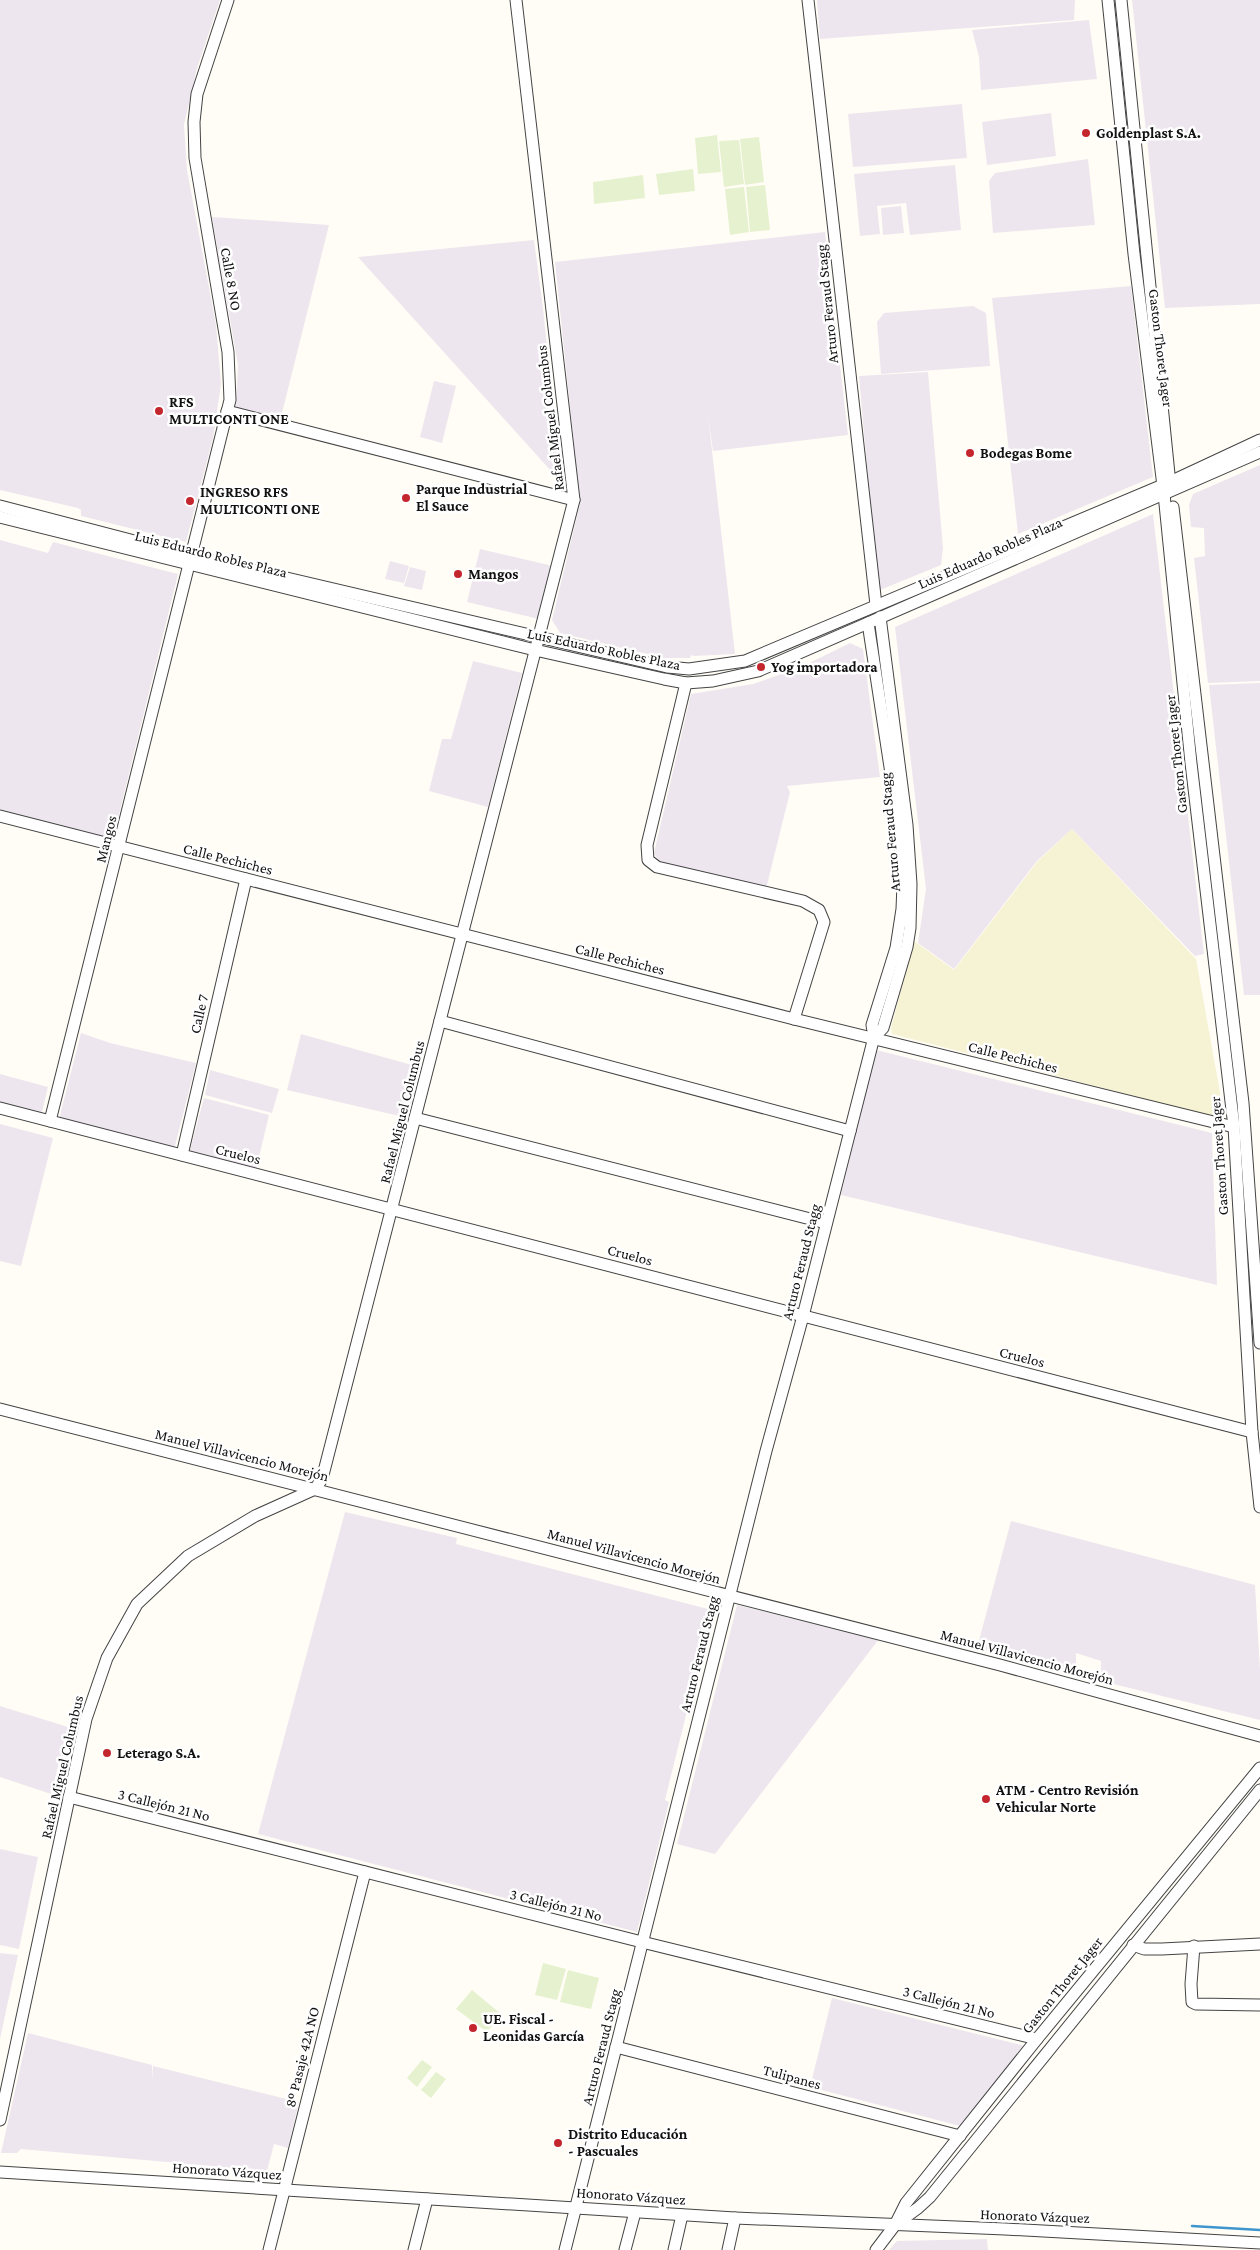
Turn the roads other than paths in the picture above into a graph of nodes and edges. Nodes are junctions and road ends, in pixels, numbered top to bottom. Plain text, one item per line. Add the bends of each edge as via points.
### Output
1 (228, 0) edge
2 (516, 0) edge
3 (808, 0) edge
4 (1108, 0) edge
5 (1121, 0) edge
6 (227, 411) junction
7 (1260, 440) edge
8 (1260, 452) edge
9 (1167, 488) junction
10 (574, 500) junction
11 (0, 506) edge
12 (0, 516) edge
13 (191, 560) junction
14 (876, 605) junction
15 (880, 617) junction
16 (868, 623) junction
17 (539, 637) junction
18 (535, 650) junction
19 (686, 683) junction
20 (0, 816) edge
21 (119, 847) junction
22 (246, 879) junction
23 (462, 934) junction
24 (794, 1019) junction
25 (440, 1021) junction
26 (874, 1037) junction
27 (0, 1108) edge
28 (416, 1118) junction
29 (50, 1121) junction
30 (1234, 1127) junction
31 (850, 1131) junction
32 (182, 1155) junction
33 (392, 1209) junction
34 (826, 1223) junction
35 (804, 1316) junction
36 (1260, 1343) edge
37 (0, 1409) edge
38 (1252, 1432) junction
39 (316, 1489) junction
40 (1260, 1507) edge
41 (730, 1596) junction
42 (1260, 1736) edge
43 (1260, 1768) edge
44 (1260, 1790) edge
45 (69, 1797) junction
46 (365, 1872) junction
47 (642, 1942) junction
48 (1260, 1944) edge
49 (1133, 1945) junction
50 (1194, 1946) junction
51 (1260, 2005) edge
52 (1037, 2039) junction
53 (616, 2047) junction
54 (0, 2120) edge
55 (960, 2136) junction
56 (0, 2172) edge
57 (284, 2190) junction
58 (427, 2199) junction
59 (576, 2208) junction
60 (635, 2212) junction
61 (682, 2215) junction
62 (735, 2218) junction
63 (895, 2226) junction
64 (1189, 2238) junction
65 (1260, 2243) edge
66 (269, 2250) edge
67 (414, 2250) edge
68 (565, 2250) edge
69 (625, 2250) edge
70 (674, 2250) edge
71 (728, 2250) edge
72 (876, 2250) edge
73 (1184, 2250) edge

1 - 6 street, Calle 8 NO via 197,94 194,122 195,158 228,352 230,400
2 - 10 street, Rafael Miguel Columbus
3 - 14 street, Arturo Feraud Stagg
4 - 9 street, Gaston Thoret Jager via 1134,254
5 - 9 street, Gaston Thoret Jager
6 - 10 street
6 - 13 street, Calle 8 NO
7 - 9 street, Luis Eduardo Robles Plaza
8 - 9 street, Luis Eduardo Robles Plaza
9 - 14 street, Luis Eduardo Robles Plaza
9 - 15 street, Luis Eduardo Robles Plaza
9 - 30 street, Gaston Thoret Jager via 1192,763
9 - 36 street, Gaston Thoret Jager via 1243,1103
10 - 17 street, Rafael Miguel Columbus
11 - 13 street, Luis Eduardo Robles Plaza
12 - 13 street, Luis Eduardo Robles Plaza
13 - 17 street, Luis Eduardo Robles Plaza
13 - 18 street, Luis Eduardo Robles Plaza
13 - 21 street, Mangos
14 - 17 street, Luis Eduardo Robles Plaza via 745,661 696,668 667,667
15 - 16 street, Luis Eduardo Robles Plaza
15 - 26 street, Arturo Feraud Stagg via 907,825 911,901 906,947 883,1028
16 - 19 street, Luis Eduardo Robles Plaza via 758,671
16 - 26 street, Arturo Feraud Stagg via 899,826 903,884 900,929 872,1025
17 - 18 street, Rafael Miguel Columbus
18 - 19 street, Luis Eduardo Robles Plaza
18 - 23 street, Rafael Miguel Columbus
19 - 24 street via 647,845 648,860 657,867 803,901 819,910 824,922
20 - 21 street, Calle Pechiches
21 - 22 street, Calle Pechiches
21 - 29 street, Mangos
22 - 23 street, Calle Pechiches
22 - 32 street, Calle 7
23 - 24 street, Calle Pechiches
23 - 25 street, Rafael Miguel Columbus
24 - 26 street, Calle Pechiches
25 - 28 street, Rafael Miguel Columbus
25 - 31 street
26 - 30 street, Calle Pechiches
26 - 31 street, Arturo Feraud Stagg
27 - 29 street, Cruelos
28 - 33 street, Rafael Miguel Columbus
28 - 34 street
29 - 32 street, Cruelos
30 - 38 street, Gaston Thoret Jager
31 - 34 street, Arturo Feraud Stagg
32 - 33 street, Cruelos
33 - 35 street, Cruelos
33 - 39 street, Rafael Miguel Columbus via 322,1479
34 - 35 street, Arturo Feraud Stagg
35 - 38 street, Cruelos
35 - 41 street, Arturo Feraud Stagg
37 - 39 street, Manuel Villavicencio Morejón
38 - 40 street, Gaston Thoret Jager
39 - 41 street, Manuel Villavicencio Morejón
39 - 45 street, Rafael Miguel Columbus via 255,1516 188,1556 137,1604 106,1658 86,1719
41 - 42 street, Manuel Villavicencio Morejón via 1015,1668
41 - 47 street, Arturo Feraud Stagg
43 - 52 street, Gaston Thoret Jager
44 - 49 street, Gaston Thoret Jager
45 - 46 street, 3 Callejón 21 No
45 - 54 street, Rafael Miguel Columbus
46 - 47 street, 3 Callejón 21 No
46 - 57 street, 8º Pasaje 42A NO
47 - 52 street, 3 Callejón 21 No
47 - 53 street, Arturo Feraud Stagg
48 - 50 street
49 - 50 street via 1144,1949
49 - 63 street, Gaston Thoret Jager via 930,2197
50 - 51 street via 1190,1984 1192,2002
52 - 55 street, Gaston Thoret Jager
53 - 55 street, Tulipanes
53 - 59 street, Arturo Feraud Stagg
55 - 63 street, Gaston Thoret Jager via 906,2203
56 - 57 street, Honorato Vázquez
57 - 58 street, Honorato Vázquez
57 - 66 street, 8º Pasaje 42A NO
58 - 59 street, Honorato Vázquez
58 - 67 street
59 - 60 street, Honorato Vázquez
59 - 68 street, Arturo Feraud Stagg
60 - 61 street, Honorato Vázquez
60 - 69 street
61 - 62 street, Honorato Vázquez
61 - 70 street
62 - 63 street, Honorato Vázquez
62 - 71 street
63 - 64 street, Honorato Vázquez
63 - 72 street, Gaston Thoret Jager
64 - 65 street, Honorato Vázquez
64 - 73 street

